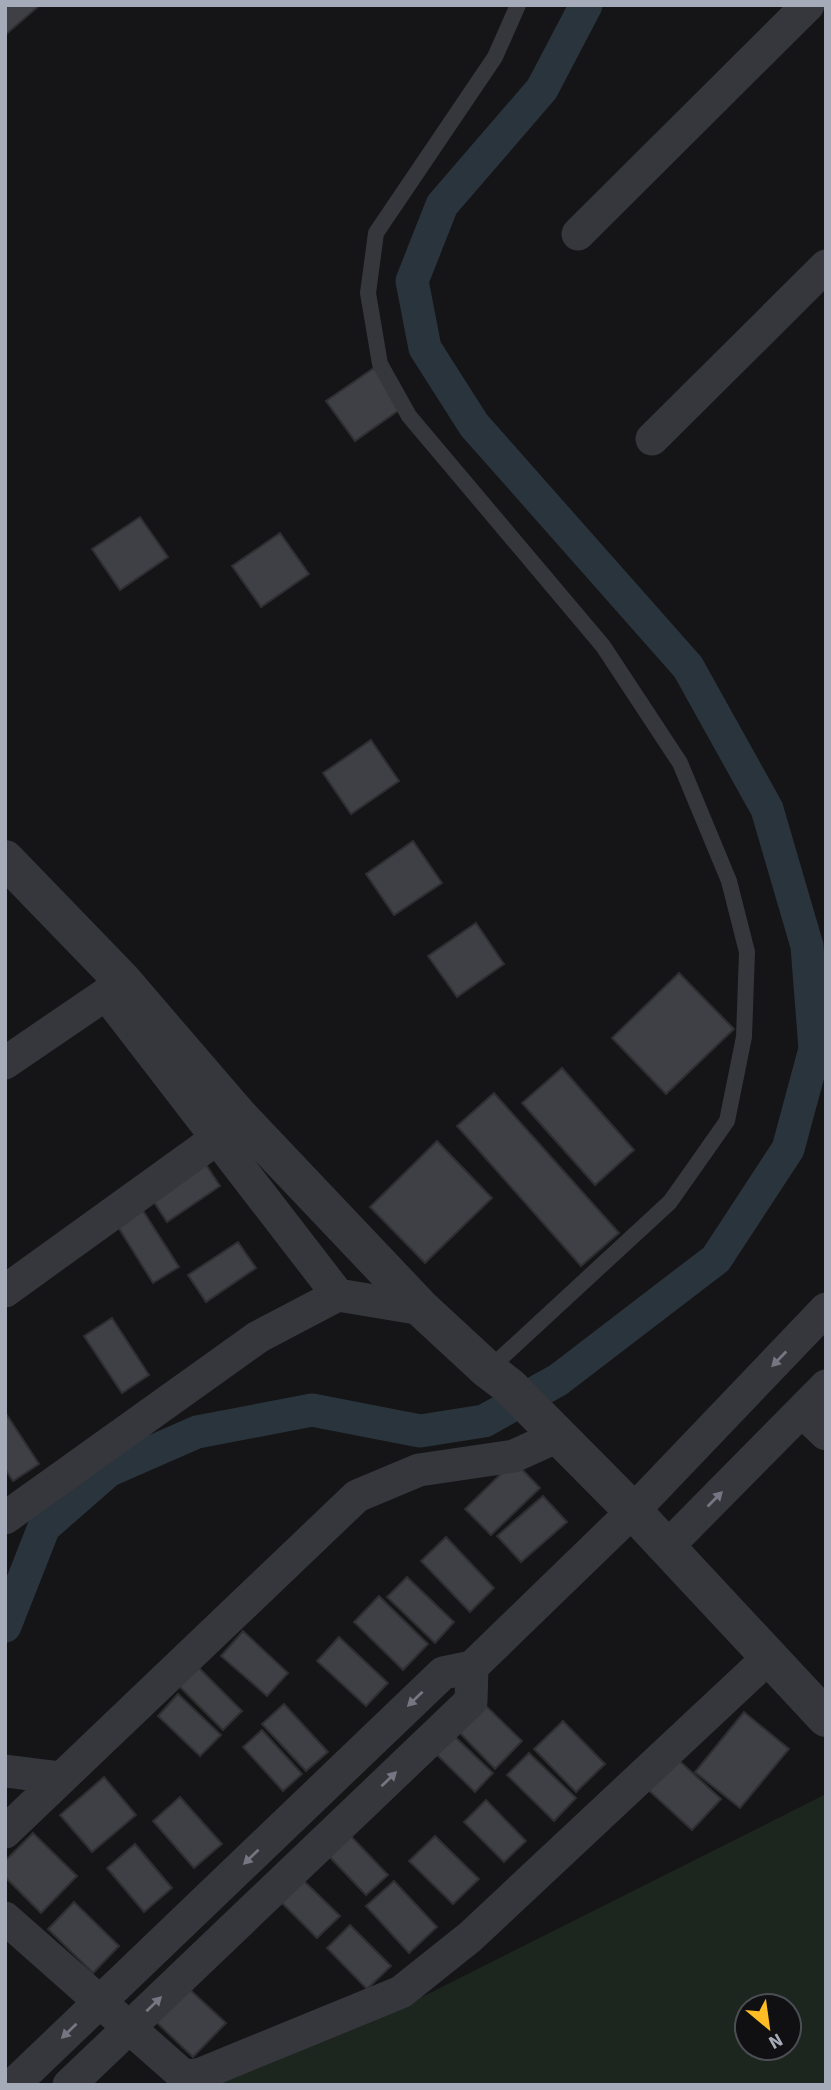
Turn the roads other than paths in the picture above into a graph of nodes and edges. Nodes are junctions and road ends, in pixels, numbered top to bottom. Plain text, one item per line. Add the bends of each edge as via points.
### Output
1 (518, 5) edge
2 (808, 5) edge
3 (578, 234) dead end
4 (826, 265) edge
5 (652, 439) dead end
6 (5, 859) edge
7 (114, 987) junction
8 (5, 1063) edge
9 (227, 1127) junction
10 (5, 1291) edge
11 (338, 1295) junction
12 (422, 1309) junction
13 (826, 1309) edge
14 (499, 1378) junction
15 (826, 1386) edge
16 (802, 1411) junction
17 (553, 1432) junction
18 (826, 1434) edge
19 (633, 1511) junction
20 (5, 1518) edge
21 (667, 1547) junction
22 (769, 1657) junction
23 (472, 1667) junction
24 (826, 1718) edge
25 (5, 1771) edge
26 (61, 1778) junction
27 (322, 1788) junction
28 (351, 1815) junction
29 (5, 1832) edge
30 (5, 1919) edge
31 (99, 2002) junction
32 (129, 2028) junction
33 (13, 2085) edge
34 (69, 2085) edge

1 - 14 lane via 495,57 376,233 368,293 380,364 409,415 603,646 680,763 729,881 747,952 744,1037 727,1121 670,1202
2 - 3 street
4 - 5 street
6 - 7 street
7 - 8 street
7 - 9 street
9 - 10 street
9 - 11 street
9 - 12 street
11 - 12 street
11 - 20 street via 258,1338
12 - 14 street
13 -> 19 street
14 - 17 street
15 - 16 street
16 - 18 street
21 -> 16 street
17 - 19 street
17 - 26 street via 514,1456 419,1470 357,1496
19 - 21 street
19 - 23 street
21 - 22 street
22 - 24 street
22 - 32 street via 470,1937 401,1992 185,2077
23 -> 27 street via 443,1672
28 -> 23 street via 471,1700
25 - 26 street
26 - 29 street
27 - 28 street
27 -> 31 street
32 -> 28 street
30 - 31 street
31 - 32 street
31 -> 33 street
32 - 34 street

